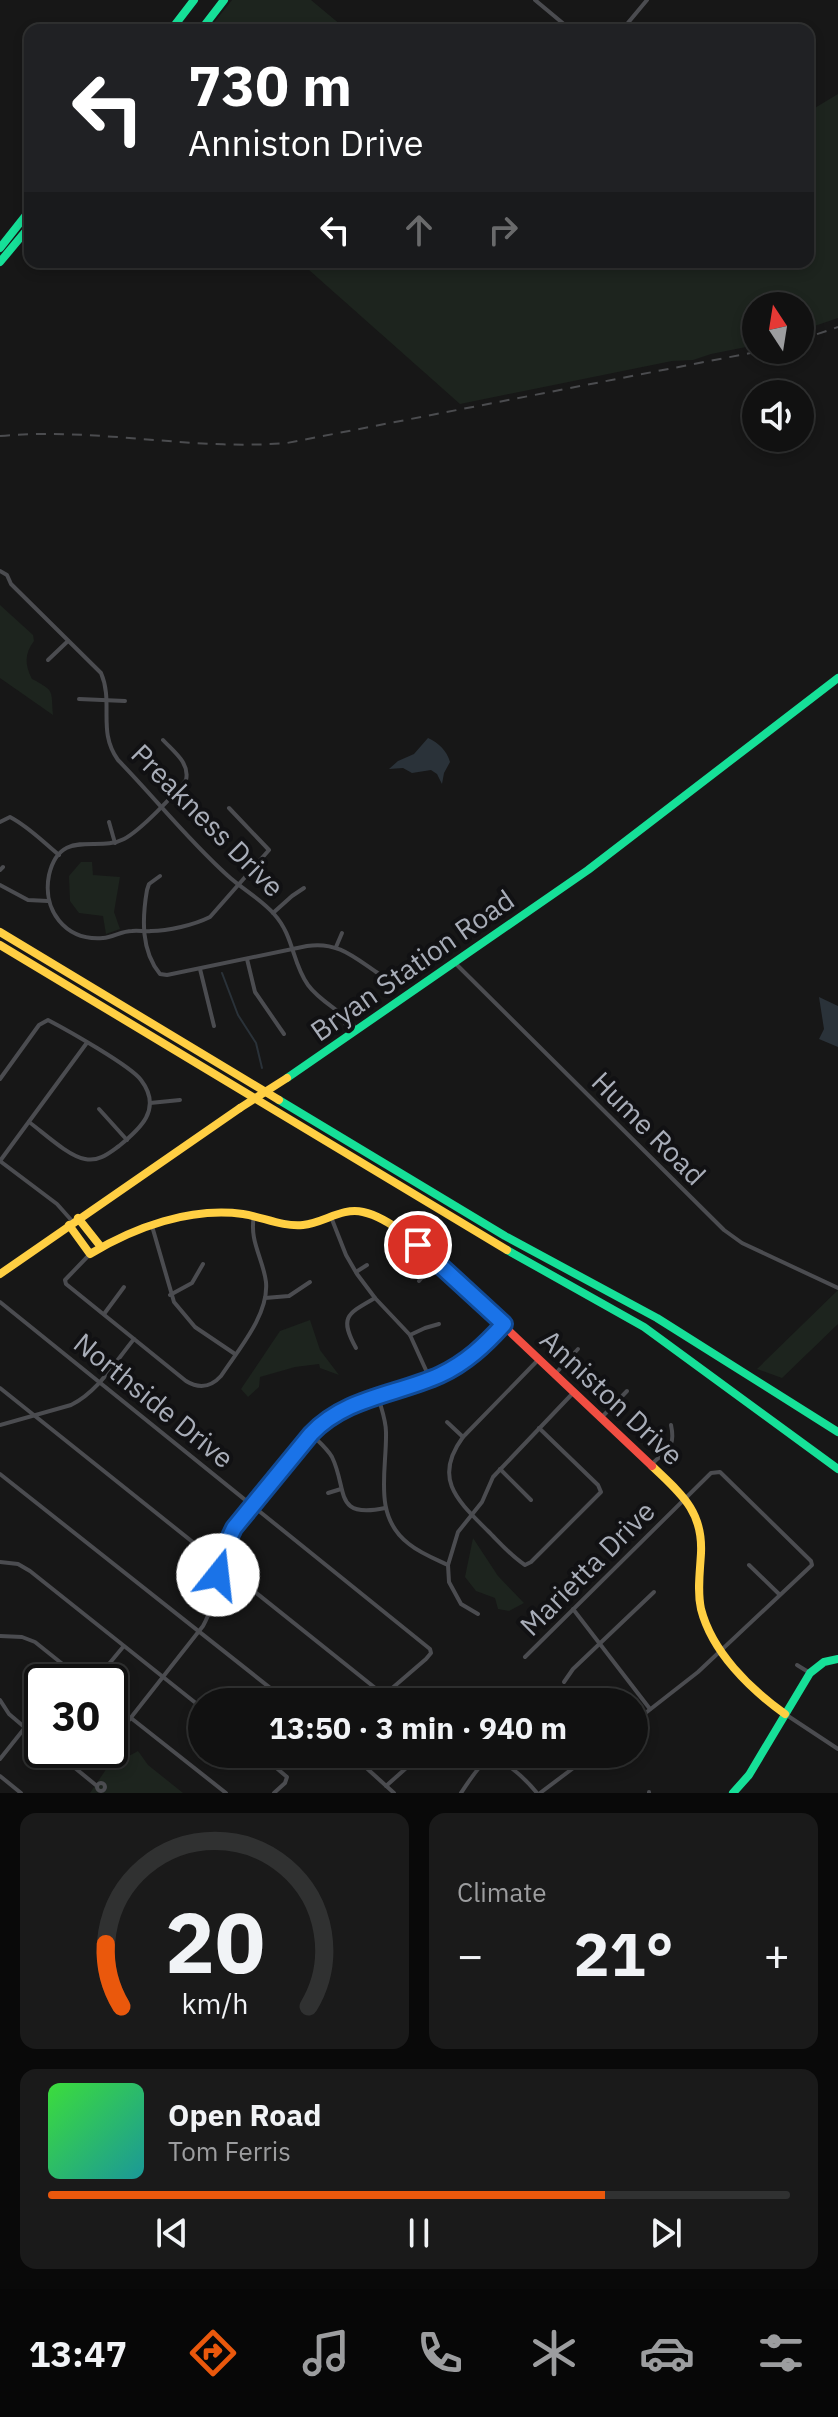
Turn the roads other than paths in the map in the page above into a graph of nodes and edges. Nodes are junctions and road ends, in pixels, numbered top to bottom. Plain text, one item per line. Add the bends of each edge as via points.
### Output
1 (194, 0) edge
2 (224, 0) edge
3 (535, 0) edge
4 (647, 0) edge
5 (176, 24) edge
6 (206, 24) edge
7 (564, 24) edge
8 (627, 24) edge
9 (24, 218) edge
10 (24, 231) edge
11 (2, 249) edge
12 (0, 262) edge
13 (0, 571) edge
14 (0, 580) edge
15 (11, 584) junction
16 (68, 641) junction
17 (48, 660) dead end
18 (838, 678) edge
19 (79, 699) dead end
20 (106, 701) junction
21 (125, 701) dead end
22 (163, 740) dead end
23 (161, 806) junction
24 (229, 808) dead end
25 (0, 822) edge
26 (109, 822) dead end
27 (115, 843) junction
28 (59, 855) junction
29 (160, 876) dead end
30 (0, 885) edge
31 (239, 885) junction
32 (304, 888) dead end
33 (48, 901) junction
34 (273, 913) junction
35 (145, 931) junction
36 (0, 932) edge
37 (342, 933) dead end
38 (0, 945) edge
39 (336, 947) junction
40 (294, 950) junction
41 (247, 959) junction
42 (455, 963) junction
43 (200, 969) junction
44 (379, 974) dead end
45 (214, 1026) dead end
46 (354, 1032) junction
47 (284, 1034) dead end
48 (86, 1044) junction
49 (0, 1079) edge
50 (180, 1100) dead end
51 (150, 1103) junction
52 (99, 1109) dead end
53 (29, 1122) junction
54 (127, 1140) junction
55 (0, 1161) edge
56 (254, 1216) junction
57 (331, 1217) junction
58 (73, 1222) junction
59 (152, 1226) junction
60 (101, 1247) junction
61 (90, 1254) junction
62 (436, 1260) junction
63 (203, 1264) dead end
64 (367, 1265) dead end
65 (356, 1272) junction
66 (0, 1274) edge
67 (419, 1281) dead end
68 (310, 1282) dead end
69 (124, 1287) dead end
70 (838, 1288) edge
71 (170, 1295) junction
72 (265, 1298) junction
73 (375, 1298) junction
74 (0, 1302) edge
75 (104, 1314) junction
76 (439, 1324) dead end
77 (504, 1324) junction
78 (410, 1335) junction
79 (134, 1339) junction
80 (356, 1348) dead end
81 (578, 1349) dead end
82 (235, 1354) junction
83 (540, 1358) junction
84 (732, 1364) junction
85 (556, 1373) junction
86 (430, 1379) junction
87 (100, 1382) junction
88 (0, 1388) edge
89 (574, 1391) junction
90 (627, 1391) dead end
91 (378, 1396) junction
92 (34, 1415) junction
93 (602, 1417) junction
94 (447, 1422) dead end
95 (0, 1425) edge
96 (671, 1425) dead end
97 (838, 1425) edge
98 (539, 1428) junction
99 (838, 1432) edge
100 (311, 1434) junction
101 (463, 1437) junction
102 (652, 1464) junction
103 (500, 1469) junction
104 (838, 1471) edge
105 (0, 1474) edge
106 (341, 1489) junction
107 (328, 1493) dead end
108 (686, 1498) junction
109 (531, 1500) dead end
110 (252, 1506) junction
111 (386, 1507) junction
112 (471, 1514) junction
113 (0, 1562) edge
114 (221, 1565) junction
115 (448, 1565) junction
116 (749, 1565) dead end
117 (654, 1592) dead end
118 (780, 1595) junction
119 (573, 1609) junction
120 (478, 1614) dead end
121 (199, 1632) junction
122 (0, 1636) edge
123 (600, 1643) junction
124 (124, 1646) junction
125 (722, 1651) junction
126 (525, 1657) dead end
127 (838, 1659) edge
128 (62, 1664) edge
129 (109, 1664) edge
130 (797, 1665) dead end
131 (810, 1673) junction
132 (163, 1677) junction
133 (564, 1682) dead end
134 (270, 1688) edge
135 (375, 1688) edge
136 (392, 1688) edge
137 (188, 1697) edge
138 (0, 1700) edge
139 (651, 1710) junction
140 (648, 1712) edge
141 (785, 1714) junction
142 (131, 1718) junction
143 (128, 1721) edge
144 (24, 1727) edge
145 (24, 1729) edge
146 (838, 1749) edge
147 (0, 1759) edge
148 (75, 1768) edge
149 (276, 1768) edge
150 (366, 1768) edge
151 (406, 1768) edge
152 (481, 1768) edge
153 (510, 1768) edge
154 (573, 1768) edge
155 (0, 1776) edge
156 (97, 1786) dead end
157 (386, 1786) junction
158 (21, 1793) edge
159 (226, 1793) edge
160 (274, 1793) edge
161 (394, 1793) edge
162 (461, 1793) edge
163 (538, 1793) edge
164 (733, 1793) edge

1 - 5 main road
2 - 6 main road
3 - 7 street
4 - 8 street
9 - 11 main road
10 - 11 main road
11 - 12 main road
13 - 15 street, Preakness Drive
14 - 15 street, Preakness Drive
15 - 16 street, Preakness Drive
16 - 17 street
16 - 20 street, Preakness Drive via 101,673
18 - 42 main road, Bryan Station Road via 588,870
19 - 20 street
20 - 21 street
20 - 23 street, Preakness Drive via 113,753
22 - 23 street via 188,772
23 - 27 street
23 - 31 street, Preakness Drive
24 - 31 street via 269,850
25 - 28 street via 10,817
26 - 27 street
27 - 28 street via 81,843
28 - 33 street via 50,875
29 - 35 street via 147,890
30 - 33 street via 28,900
31 - 34 street, Preakness Drive
31 - 35 street via 203,920
32 - 34 street
33 - 35 street via 60,923 79,934 100,938
34 - 40 street, Preakness Drive
35 - 43 street via 146,950 160,974
36 - 84 main road via 456,1208
37 - 39 street
38 - 104 main road via 644,1327
39 - 40 street
39 - 44 street
40 - 41 street
40 - 46 street, Preakness Drive via 307,984
41 - 43 street
41 - 47 street via 255,992
42 - 46 main road, Bryan Station Road
42 - 70 street, Hume Road via 724,1230
43 - 45 street
46 - 58 main road, Bryan Station Road, bridge
48 - 49 street via 45,1020
48 - 51 street via 136,1074
48 - 53 street
50 - 51 street
51 - 54 street via 144,1124
52 - 54 street
53 - 54 street via 86,1159 100,1158
53 - 55 street
55 - 58 street via 64,1209
56 - 57 main road, Anniston Drive via 302,1225
56 - 59 main road, Anniston Drive via 200,1213
56 - 72 street via 252,1237 265,1277
57 - 62 main road, Anniston Drive via 363,1211
57 - 65 street
58 - 60 main road
58 - 61 main road
58 - 66 main road, Bryan Station Road
59 - 60 main road, Anniston Drive
59 - 71 street
60 - 61 main road, Anniston Drive
61 - 75 street, Anniston Drive via 65,1280
62 - 67 street
62 - 77 main road, Anniston Drive
63 - 71 street via 192,1283
64 - 65 street
65 - 73 street
68 - 72 street via 289,1296
69 - 75 street
71 - 82 street via 195,1327
72 - 82 street
73 - 78 street
73 - 80 street via 347,1319
74 - 87 street, Northside Drive
75 - 79 street
76 - 78 street
77 - 83 main road, Anniston Drive
77 - 86 street via 471,1356
78 - 86 street
79 - 82 street via 186,1381 200,1386 219,1379
79 - 87 street
81 - 85 street
83 - 85 main road, Anniston Drive
83 - 101 street
84 - 97 main road
84 - 99 main road
85 - 89 main road, Anniston Drive
86 - 91 street
87 - 92 street via 76,1403
87 - 110 street, Northside Drive
88 - 92 street
89 - 93 main road, Anniston Drive
89 - 98 street
90 - 93 street
91 - 100 street via 342,1409
91 - 111 street via 386,1431
92 - 95 street
92 - 114 street
93 - 102 main road, Anniston Drive
94 - 101 street
96 - 102 street via 671,1445
98 - 103 street
98 - 112 street via 600,1495 526,1566
100 - 106 street via 330,1454
100 - 110 street
101 - 112 street via 449,1476 455,1496
102 - 108 main road, Anniston Drive
103 - 109 street
103 - 112 street
105 - 121 street
106 - 107 street
106 - 111 street via 348,1504 359,1511
108 - 118 street, Marietta Drive via 711,1473 720,1472 811,1561 811,1568
108 - 119 street, Marietta Drive
108 - 125 main road, Anniston Drive via 702,1540 701,1610
110 - 114 street via 230,1534
110 - 136 street, Northside Drive via 431,1651
111 - 115 street via 404,1540
112 - 115 street via 458,1532
113 - 124 street via 24,1566
114 - 121 street via 209,1615
114 - 135 street
115 - 120 street via 453,1594
116 - 118 street
117 - 123 street
118 - 125 street
119 - 123 street
119 - 126 street, Marietta Drive
121 - 132 street
121 - 134 street
122 - 128 street via 35,1642
123 - 133 street
123 - 139 street
124 - 129 street
124 - 132 street
125 - 139 street
125 - 141 main road, Anniston Drive via 763,1698
127 - 131 main road
130 - 131 street
131 - 141 main road
132 - 137 street
132 - 142 street
138 - 144 street
139 - 140 street
141 - 146 street, Anniston Drive
141 - 164 main road
142 - 143 street
142 - 159 street
145 - 147 street
148 - 156 street
149 - 160 street via 287,1777
150 - 157 street
151 - 157 street
152 - 162 street
153 - 163 street
154 - 163 street
155 - 158 street
157 - 161 street

